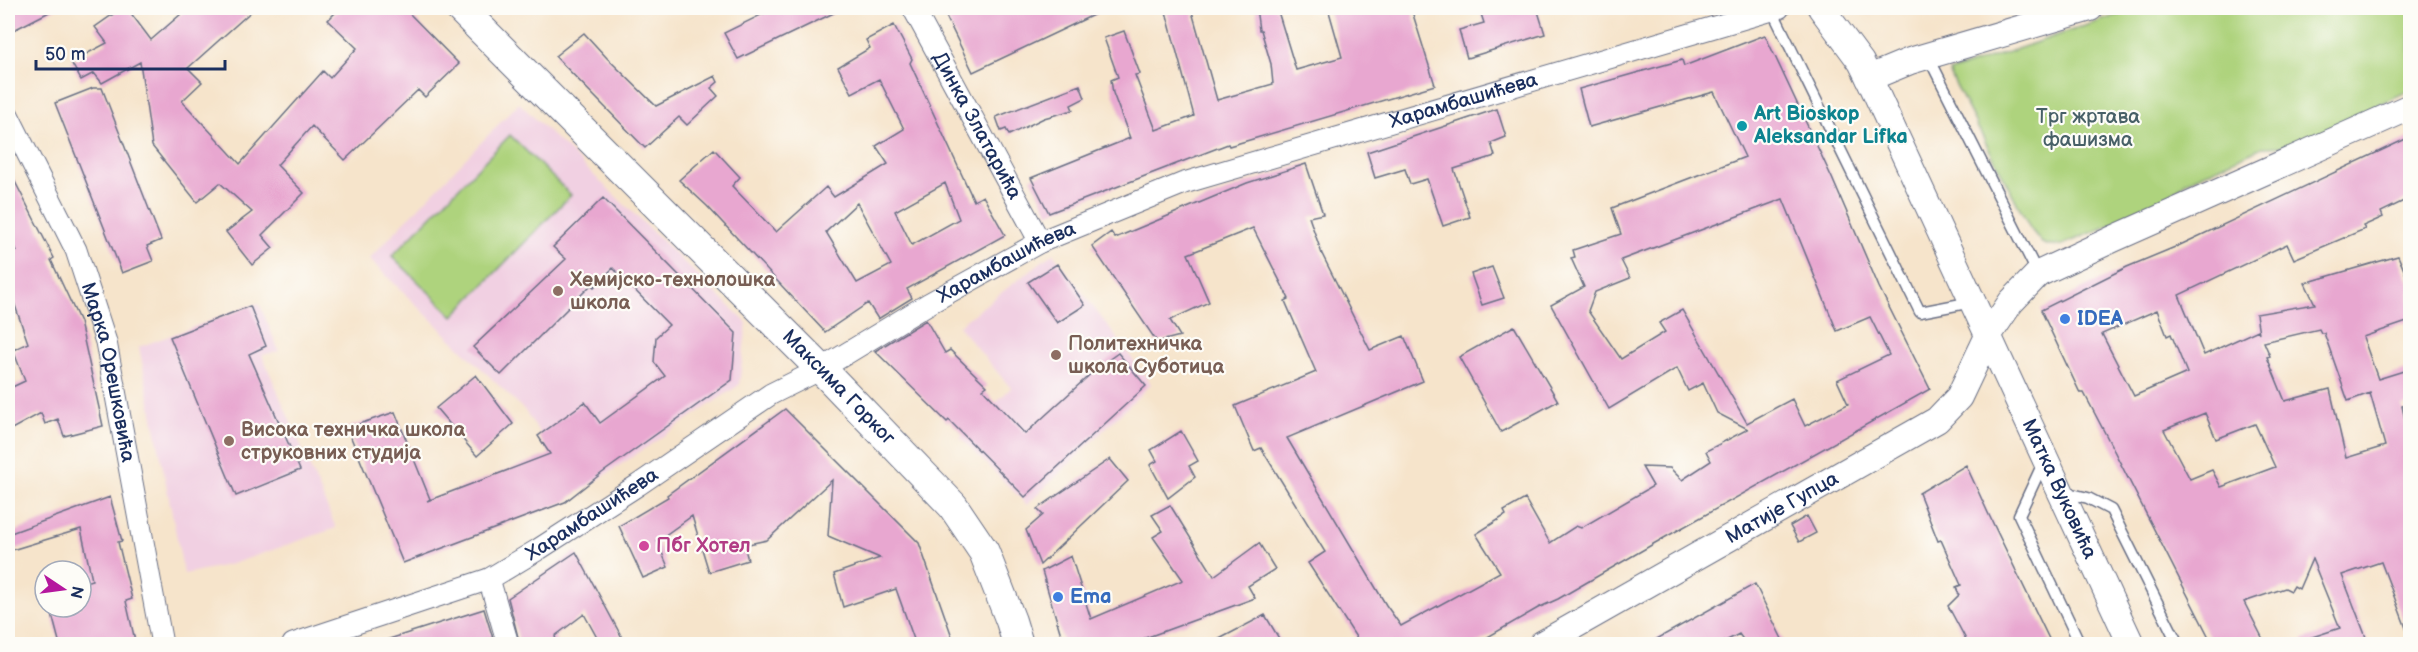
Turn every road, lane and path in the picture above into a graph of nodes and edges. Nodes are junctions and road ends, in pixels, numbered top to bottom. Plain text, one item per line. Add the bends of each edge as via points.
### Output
1 (460, 8) edge
2 (913, 8) edge
3 (1821, 8) edge
4 (2090, 8) edge
5 (1775, 9) edge
6 (1928, 56) junction
7 (1869, 78) junction
8 (2410, 107) edge
9 (8, 115) edge
10 (1040, 242) junction
11 (2038, 274) junction
12 (1972, 302) junction
13 (1988, 336) junction
14 (821, 369) junction
15 (2046, 458) junction
16 (2058, 490) junction
17 (489, 579) junction
18 (162, 645) edge
19 (293, 645) edge
20 (508, 645) edge
21 (1018, 645) edge
22 (1542, 645) edge
23 (2080, 645) edge
24 (2131, 645) edge
25 (2178, 645) edge

1 - 14 main road, Максима Горког
2 - 10 street, Динка Златарића
3 - 7 street
4 - 6 street
5 - 10 street, Харамбашићева via 1184,183
5 - 12 lane via 1920,312
6 - 7 street
6 - 11 lane
7 - 12 street
8 - 11 street
9 - 18 street, Марка Орешковића via 75,250 106,342
10 - 14 street, Харамбашићева
11 - 13 street via 2011,302
12 - 13 street
13 - 15 street, Матка Вуковића
13 - 22 street, Матије Гупца via 1959,397 1936,420
14 - 17 street, Харамбашићева via 771,394 638,485
14 - 21 main road, Максима Горког via 953,506 984,552
15 - 16 street, Матка Вуковића
15 - 23 lane via 2019,515
16 - 24 street, Матка Вуковића
16 - 25 lane via 2088,498 2110,510
17 - 19 street, Харамбашићева
17 - 20 street

